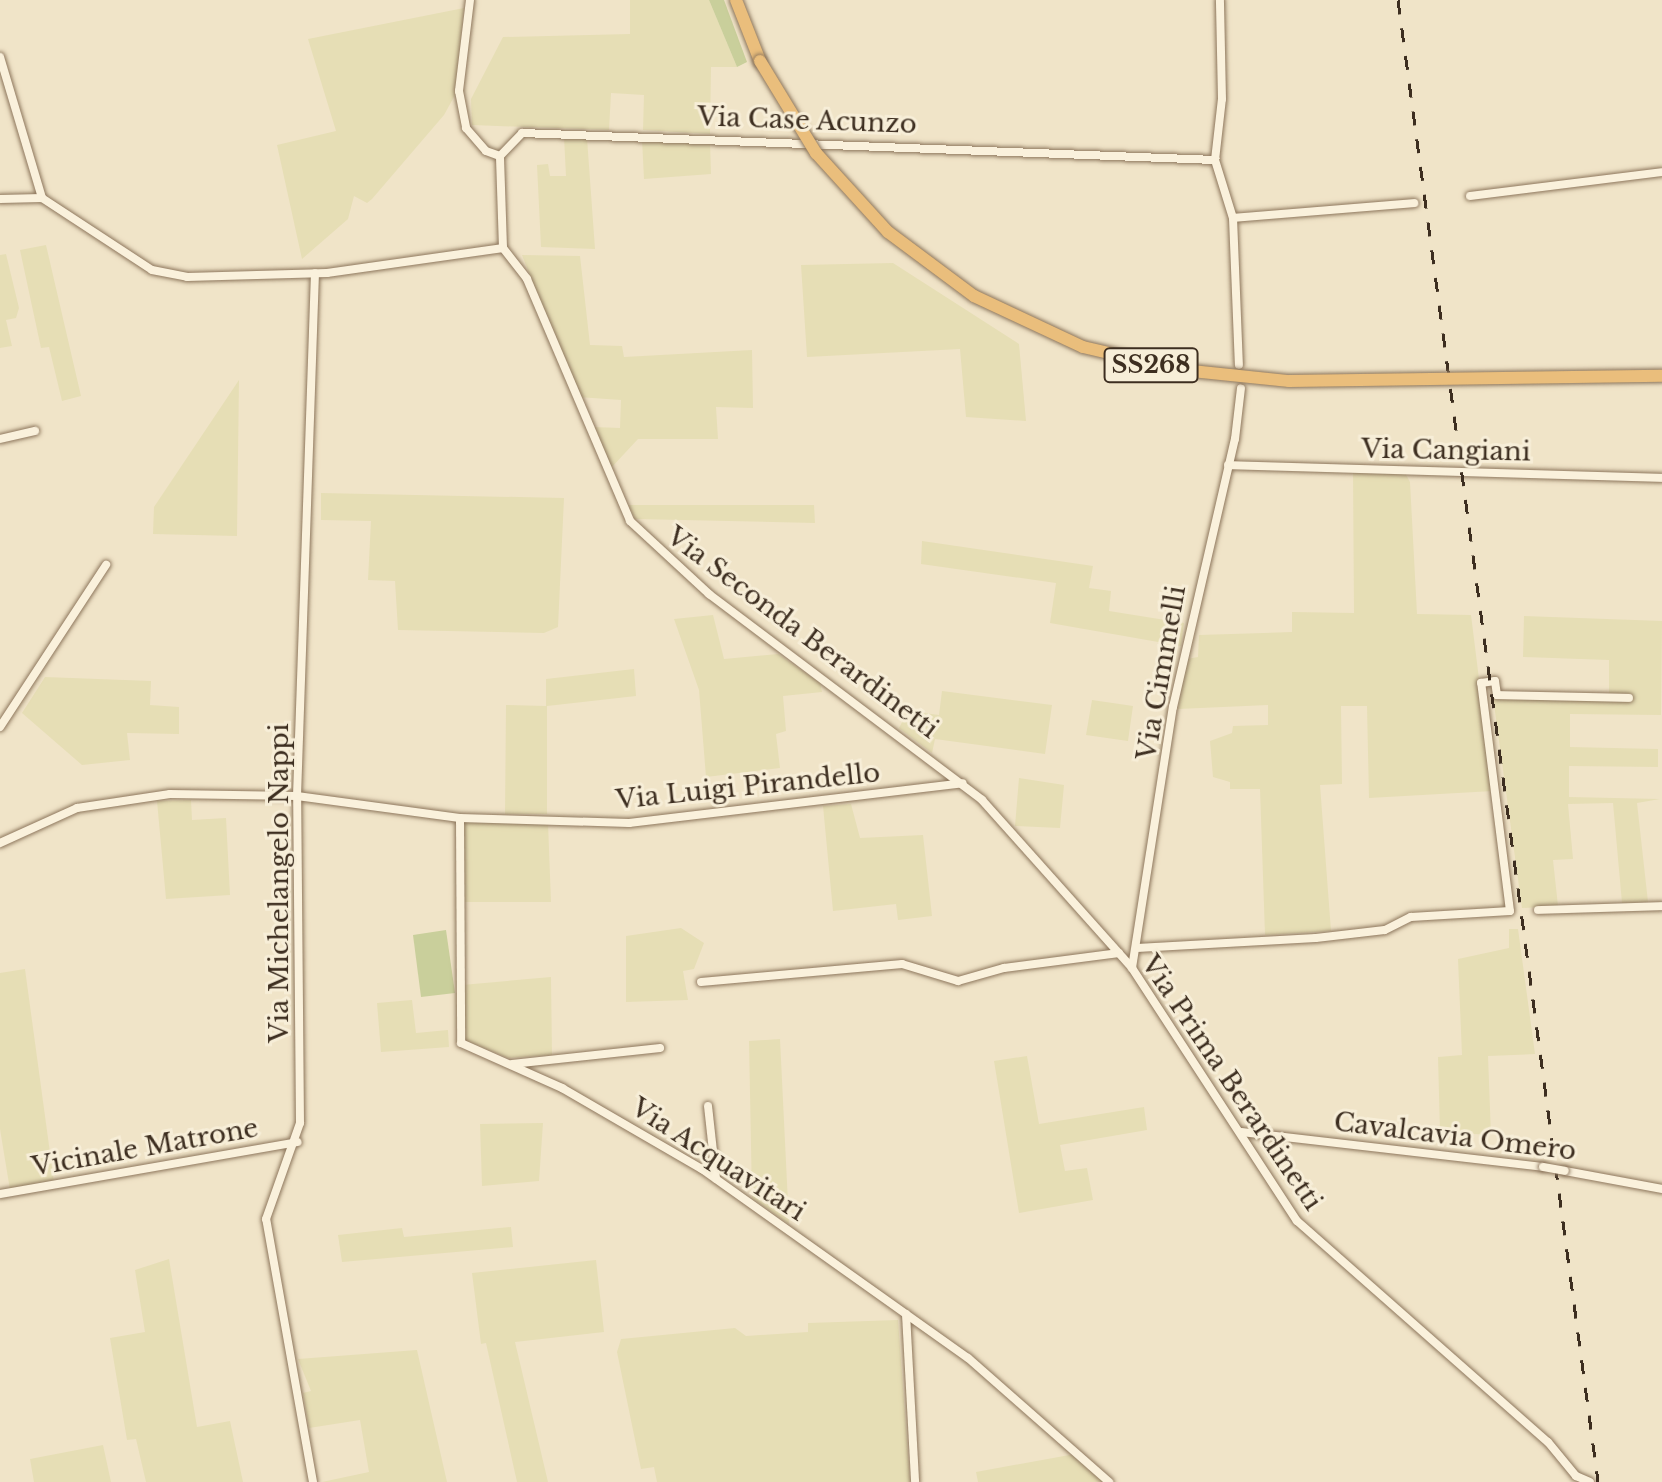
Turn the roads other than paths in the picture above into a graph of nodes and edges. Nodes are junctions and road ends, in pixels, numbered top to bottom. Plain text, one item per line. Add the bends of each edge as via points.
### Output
1 (470, 0) edge
2 (736, 0) edge
3 (1220, 0) edge
4 (0, 57) edge
5 (500, 156) junction
6 (1215, 160) junction
7 (1662, 172) edge
8 (1470, 196) dead end
9 (42, 198) junction
10 (0, 199) edge
11 (1414, 203) dead end
12 (1233, 218) junction
13 (503, 248) junction
14 (315, 273) junction
15 (1239, 365) dead end
16 (1662, 376) edge
17 (1241, 388) dead end
18 (35, 431) dead end
19 (0, 439) edge
20 (1228, 465) junction
21 (1662, 478) edge
22 (106, 565) dead end
23 (1629, 698) dead end
24 (0, 727) edge
25 (963, 783) junction
26 (297, 796) junction
27 (460, 818) junction
28 (0, 843) edge
29 (1662, 906) edge
30 (1538, 910) dead end
31 (1137, 948) junction
32 (1119, 953) junction
33 (1132, 968) junction
34 (701, 982) dead end
35 (660, 1048) dead end
36 (512, 1064) junction
37 (708, 1106) dead end
38 (1241, 1132) junction
39 (297, 1142) junction
40 (716, 1179) junction
41 (1662, 1189) edge
42 (0, 1194) edge
43 (906, 1314) junction
44 (313, 1482) edge
45 (915, 1482) edge
46 (1109, 1482) edge
47 (1590, 1482) edge

1 - 5 street via 459,91 470,136
2 - 16 highway, SS268, bridge via 760,61 816,153 888,232 974,296 1083,347 1182,370 1289,381
3 - 6 street via 1222,99
4 - 9 street
5 - 6 street, Via Case Acunzo via 522,133 560,130
5 - 13 street
6 - 12 street
7 - 8 street
9 - 10 street
9 - 14 street via 152,270 187,277
11 - 12 street
12 - 15 street
13 - 14 street
13 - 25 street, Via Seconda Berardinetti via 527,279 630,521 709,594
14 - 26 street, Via Michelangelo Nappi
17 - 20 street, Via Cimmelli
18 - 19 street
20 - 21 street, Via Cangiani
20 - 31 street, Via Cimmelli via 1173,707
22 - 24 street
23 - 31 street via 1497,695 1495,681 1481,683 1510,911 1411,917 1385,930 1316,938
25 - 27 street, Via Luigi Pirandello via 679,820
25 - 32 street, Via Prima Berardinetti
26 - 27 street, Via Luigi Pirandello
26 - 28 street, Via Luigi Pirandello via 118,799 77,808
26 - 39 street, Via Michelangelo Nappi
27 - 36 street, Via Acquavitari via 458,1033 467,1047
29 - 30 street
31 - 33 street, Via Cimmelli
32 - 33 street, Via Prima Berardinetti
32 - 34 street via 1004,968 958,981 902,964
33 - 38 street, Via Prima Berardinetti
35 - 36 street
36 - 40 street, Via Acquavitari
37 - 40 street
38 - 41 street, Cavalcavia Omero, bridge via 1543,1167
38 - 47 street, Via Prima Berardinetti via 1271,1184 1315,1240 1548,1442 1576,1476
39 - 42 street, Vicinale Matrone
39 - 44 street, Via Michelangelo Nappi via 271,1199 267,1228
40 - 43 street, Via Acquavitari
43 - 45 street
43 - 46 street, Via Acquavitari via 1009,1391

